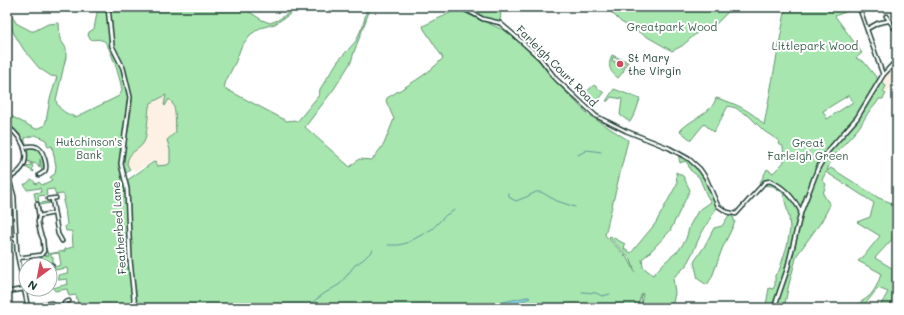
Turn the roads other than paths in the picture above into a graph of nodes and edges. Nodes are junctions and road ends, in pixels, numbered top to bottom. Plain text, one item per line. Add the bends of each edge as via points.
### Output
1 (108, 7) edge
2 (461, 7) edge
3 (859, 7) edge
4 (886, 16) dead end
5 (888, 20) junction
6 (866, 28) junction
7 (894, 28) dead end
8 (897, 60) edge
9 (883, 75) junction
10 (7, 126) edge
11 (24, 147) junction
12 (7, 172) edge
13 (39, 175) dead end
14 (9, 178) junction
15 (52, 199) dead end
16 (36, 204) dead end
17 (803, 205) junction
18 (798, 206) junction
19 (801, 212) junction
20 (54, 213) junction
21 (39, 216) junction
22 (16, 238) junction
23 (7, 239) edge
24 (62, 241) dead end
25 (24, 257) edge
26 (18, 258) edge
27 (18, 290) edge
28 (7, 292) edge
29 (26, 297) edge
30 (69, 301) dead end
31 (44, 304) dead end
32 (64, 307) edge
33 (28, 308) edge
34 (54, 308) edge
35 (135, 308) edge
36 (774, 308) edge

1 - 35 street, Featherbed Lane via 112,46 123,68 130,97 121,164 127,189
2 - 18 street, Farleigh Court Road via 483,19 500,23 514,34 540,58 556,79 596,116 689,159 706,178 718,206 722,209 736,214 765,182 770,180 792,197
3 - 6 street
4 - 5 street
5 - 6 street
5 - 7 street
6 - 9 street
8 - 9 street
9 - 17 street via 857,118 823,159
10 - 11 street via 18,136
11 - 13 street via 35,146 42,151 46,168
11 - 14 street via 24,164
12 - 14 street
14 - 22 street via 14,198
15 - 20 street
16 - 21 street
17 - 18 street
17 - 19 street
18 - 19 street, Farleigh Court Road
19 - 36 street via 788,269
20 - 21 street
20 - 24 street
21 - 25 street via 44,251 42,254
22 - 23 street
22 - 26 street
27 - 28 street
29 - 33 street
30 - 32 street via 64,302
31 - 34 street via 52,303
32 - 34 street

